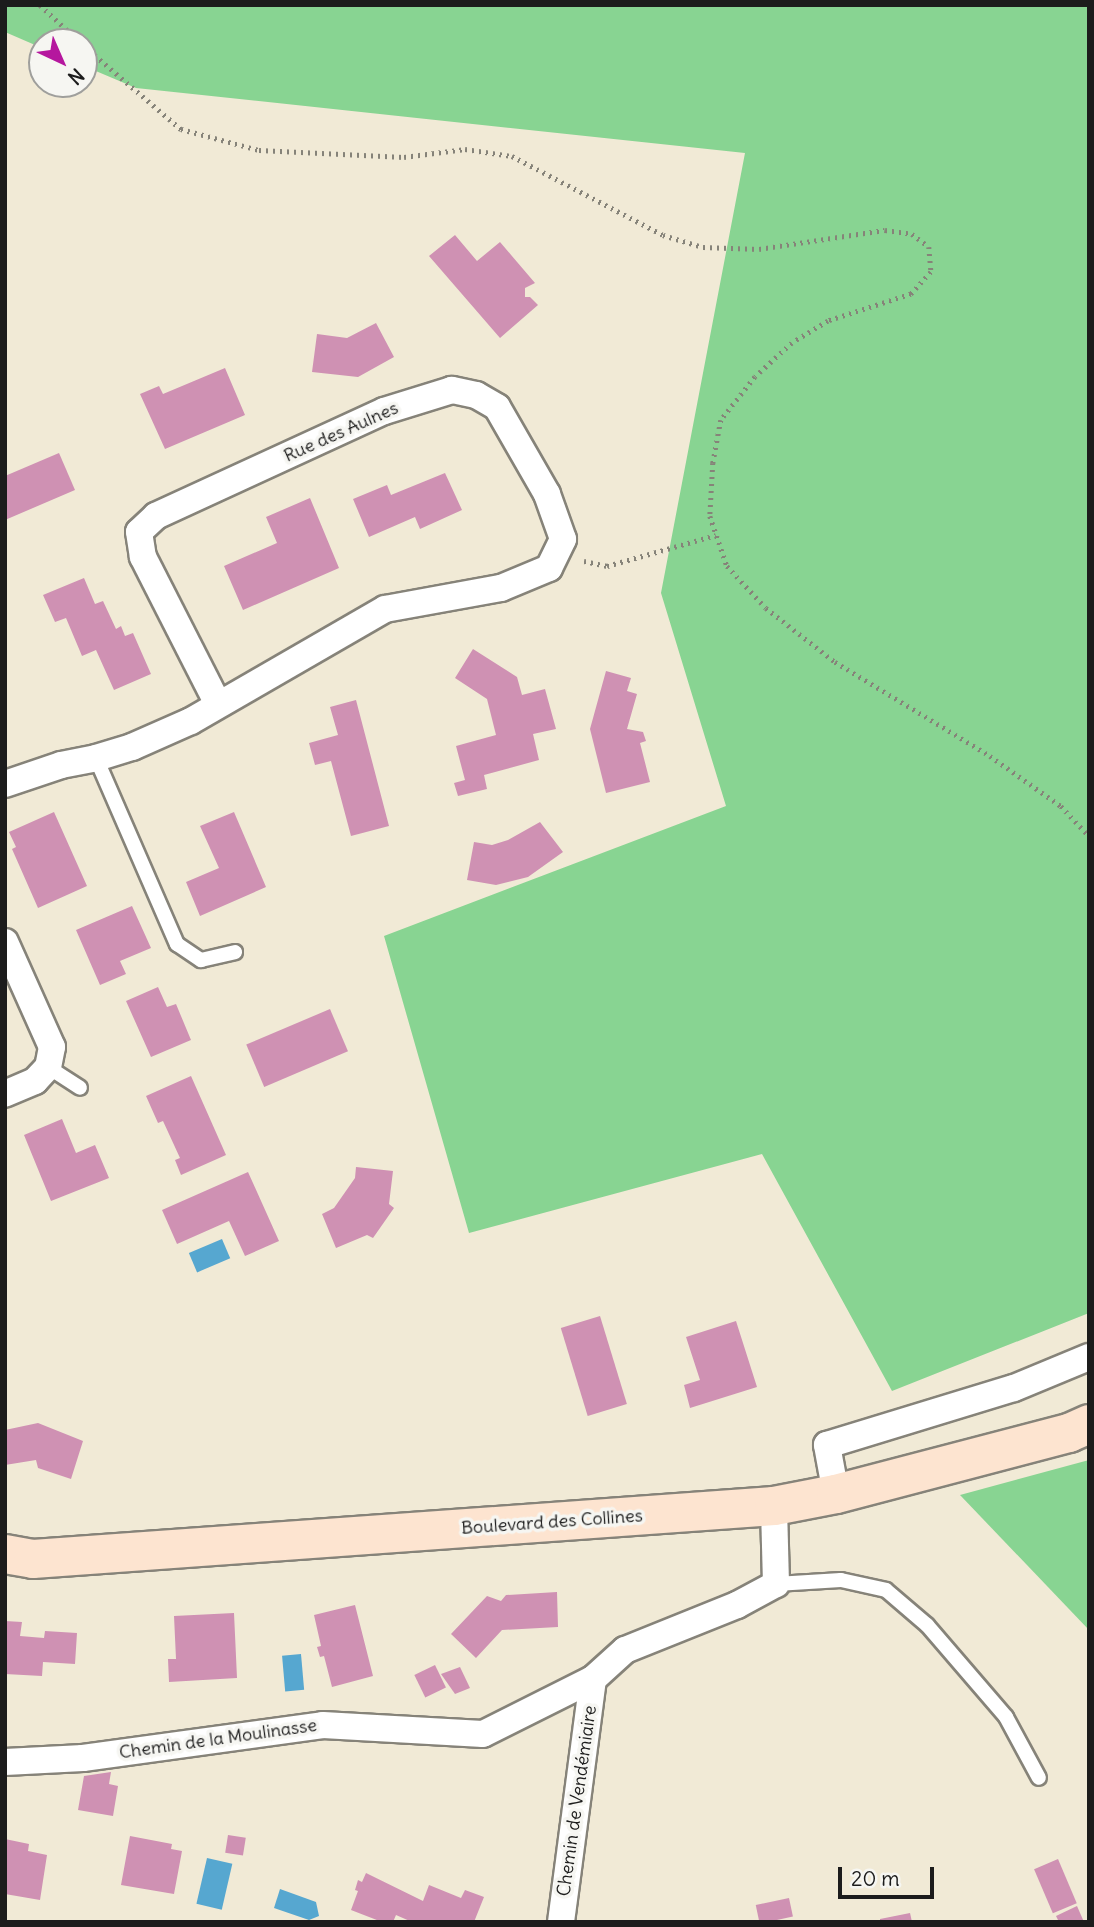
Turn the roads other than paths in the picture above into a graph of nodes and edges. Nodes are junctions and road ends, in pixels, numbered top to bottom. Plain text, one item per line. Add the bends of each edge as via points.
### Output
1 (218, 704) junction
2 (96, 758) junction
3 (5, 784) edge
4 (5, 942) edge
5 (235, 952) dead end
6 (48, 1067) junction
7 (80, 1088) dead end
8 (5, 1094) edge
9 (1089, 1357) edge
10 (1089, 1424) edge
11 (836, 1494) junction
12 (774, 1506) junction
13 (5, 1554) edge
14 (776, 1584) junction
15 (593, 1679) junction
16 (5, 1762) edge
17 (1038, 1777) dead end
18 (561, 1922) edge

1 - 1 street, Rue des Aulnes via 385,609 500,588 549,568 563,539 547,494 498,407 476,395 452,390 384,411 156,516 139,532 143,557
1 - 2 street via 167,731
2 - 3 street
2 - 5 lane via 177,944 201,960
4 - 6 street via 52,1046
6 - 7 lane
6 - 8 street via 35,1081
9 - 11 street via 1013,1388 827,1445
10 - 11 street, Boulevard des Collines
11 - 12 street, Boulevard des Collines
12 - 13 street, Boulevard des Collines via 33,1559
12 - 14 street
14 - 15 street, Chemin de la Moulinasse via 737,1605 625,1650
14 - 17 lane via 841,1580 886,1590 927,1625 1006,1717
15 - 16 street, Chemin de la Moulinasse via 483,1734 323,1725 83,1758
15 - 18 street, Chemin de Vendémiaire

